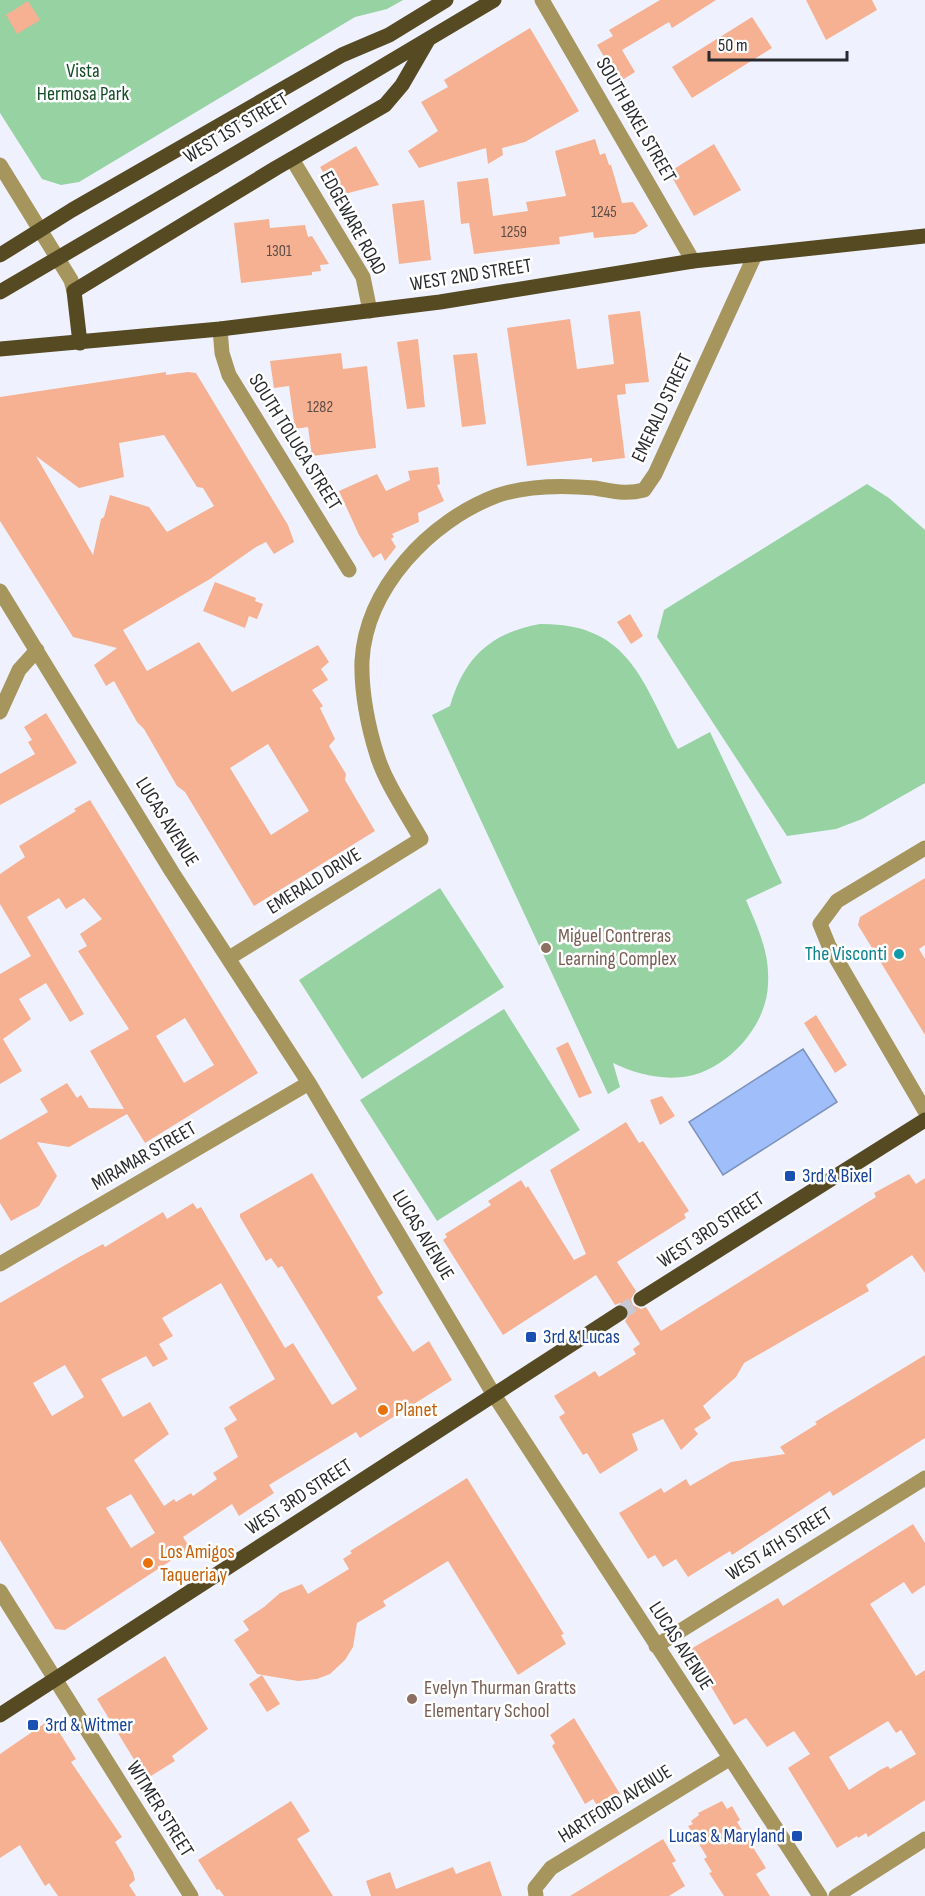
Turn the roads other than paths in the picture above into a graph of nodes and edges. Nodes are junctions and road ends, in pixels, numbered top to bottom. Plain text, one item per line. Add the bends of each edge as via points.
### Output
1 (446, 0) edge
2 (494, 0) edge
3 (542, 0) edge
4 (428, 40) junction
5 (292, 159) junction
6 (0, 165) edge
7 (5, 183) edge
8 (40, 231) junction
9 (925, 236) edge
10 (0, 255) edge
11 (755, 255) junction
12 (693, 261) junction
13 (74, 291) junction
14 (0, 292) edge
15 (370, 310) junction
16 (220, 329) junction
17 (80, 344) junction
18 (22, 348) junction
19 (0, 349) edge
20 (0, 357) edge
21 (349, 570) dead end
22 (0, 591) edge
23 (37, 650) junction
24 (0, 712) edge
25 (421, 839) joint
26 (925, 848) edge
27 (229, 958) junction
28 (309, 1083) junction
29 (925, 1111) edge
30 (925, 1120) edge
31 (0, 1264) edge
32 (641, 1299) tunnel mouth
33 (620, 1313) tunnel mouth
34 (494, 1395) junction
35 (925, 1478) edge
36 (0, 1591) edge
37 (656, 1646) junction
38 (53, 1680) junction
39 (0, 1715) edge
40 (729, 1759) junction
41 (925, 1839) edge
42 (190, 1896) edge
43 (537, 1896) edge
44 (820, 1896) edge
45 (836, 1896) edge

1 - 8 main road via 389,35 342,55
2 - 4 main road, WEST 1ST STREET
3 - 12 street, SOUTH BIXEL STREET
4 - 5 main road via 402,85 385,105
4 - 14 main road, WEST 1ST STREET, bridge
5 - 13 main road
5 - 15 street, EDGEWARE ROAD via 363,277
6 - 7 street
7 - 8 street
8 - 10 main road
8 - 13 street
9 - 11 main road, WEST 2ND STREET
11 - 12 main road, WEST 2ND STREET
11 - 25 street, EMERALD STREET via 655,474 644,490 627,494 558,485 496,496 429,537 405,561 386,589 371,621 362,661 366,707 377,757
12 - 15 main road, WEST 2ND STREET
13 - 17 main road
15 - 16 main road, WEST 2ND STREET
16 - 17 main road, WEST 2ND STREET
16 - 21 street, SOUTH TOLUCA STREET via 229,375
17 - 18 main road, WEST 2ND STREET
18 - 19 main road, WEST 2ND STREET
18 - 20 main road, WEST 2ND STREET
22 - 23 street, LUCAS AVENUE
23 - 24 street via 19,670
23 - 27 street, LUCAS AVENUE
25 - 27 street, EMERALD DRIVE
26 - 29 street via 837,901 820,924
27 - 28 street, LUCAS AVENUE
28 - 31 street, MIRAMAR STREET
28 - 34 street, LUCAS AVENUE
30 - 32 main road, WEST 3RD STREET
33 - 34 main road, WEST 3RD STREET
34 - 37 street, LUCAS AVENUE
34 - 38 main road, WEST 3RD STREET
35 - 37 street, WEST 4TH STREET
36 - 38 street, WITMER STREET
37 - 40 street, LUCAS AVENUE
38 - 39 main road, WEST 3RD STREET
38 - 42 street, WITMER STREET
40 - 43 street, HARTFORD AVENUE via 550,1868 535,1888
40 - 44 street, LUCAS AVENUE
41 - 45 street

